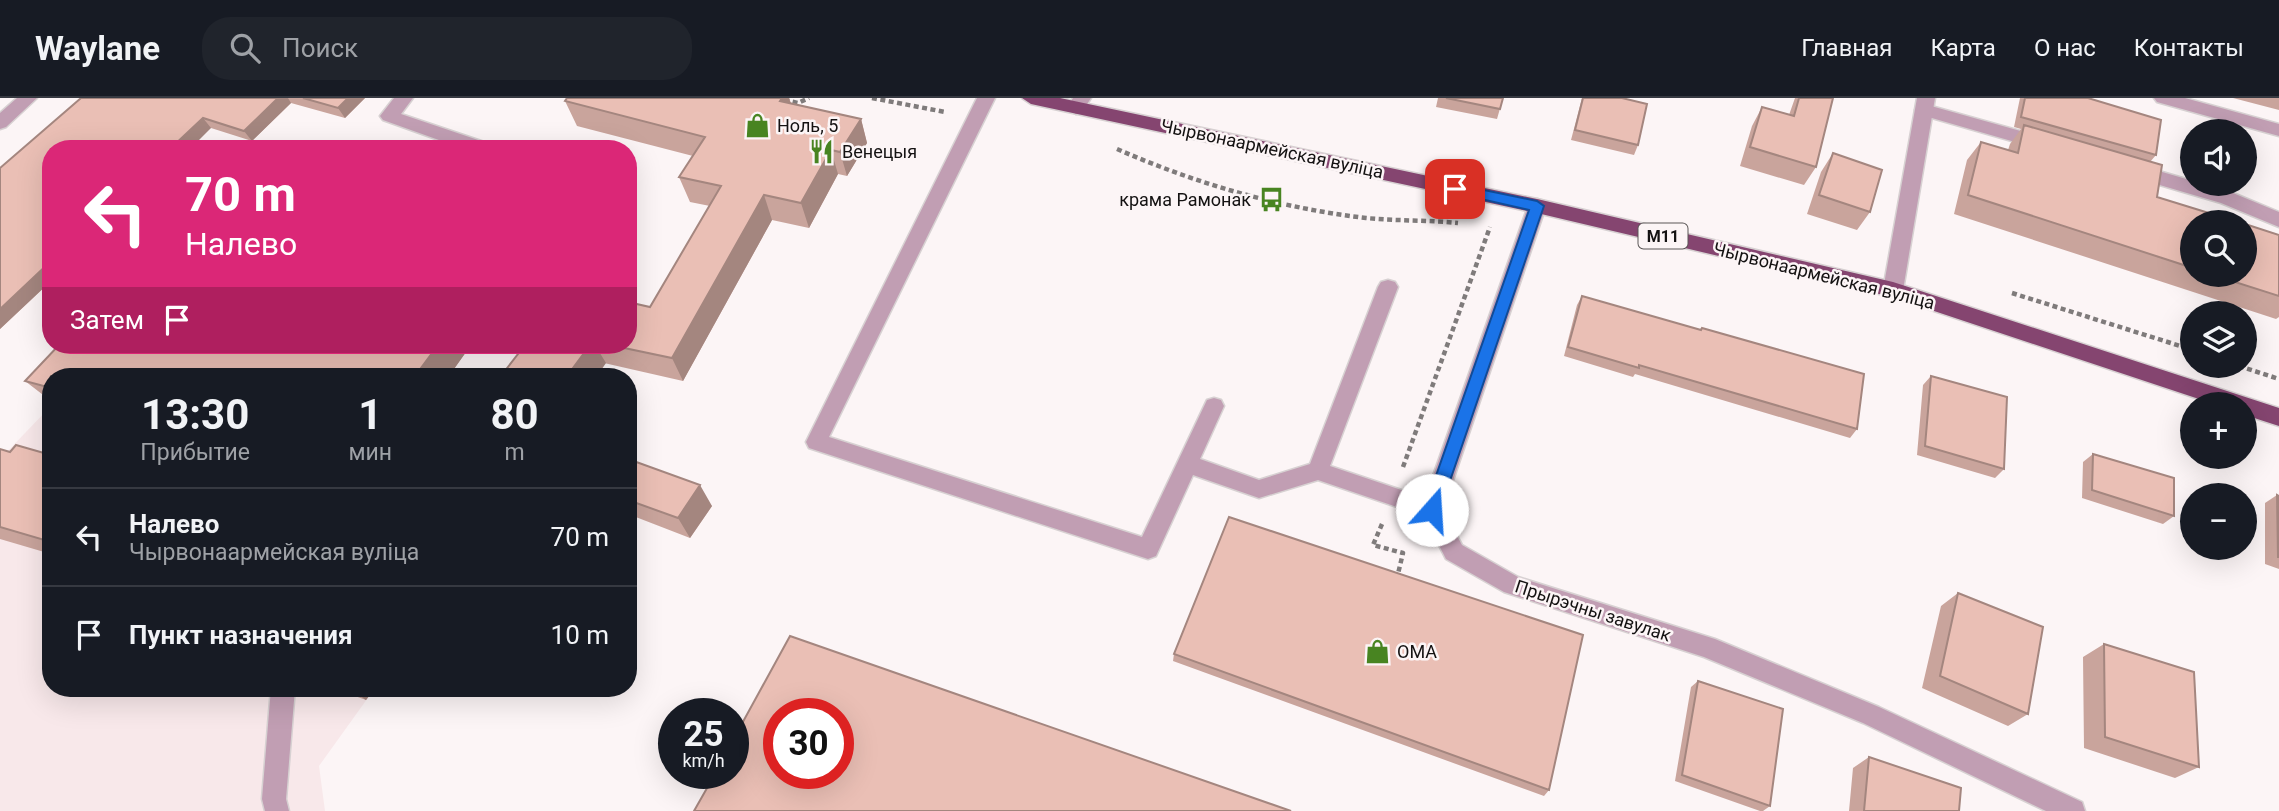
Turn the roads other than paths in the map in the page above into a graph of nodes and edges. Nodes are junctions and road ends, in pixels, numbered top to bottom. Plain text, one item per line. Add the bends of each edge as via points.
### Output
1 (28, 98) edge
2 (404, 98) edge
3 (986, 98) edge
4 (1031, 98) edge
5 (2163, 98) edge
6 (1079, 103) edge
7 (1925, 104) edge
8 (0, 123) edge
9 (2279, 130) edge
10 (458, 140) edge
11 (2056, 148) edge
12 (2122, 167) edge
13 (1537, 206) junction
14 (2279, 220) edge
15 (1388, 287) dead end
16 (1893, 290) junction
17 (2203, 392) edge
18 (1214, 406) dead end
19 (2257, 410) edge
20 (2279, 417) edge
21 (1186, 464) junction
22 (1318, 471) junction
23 (1432, 510) junction
24 (282, 697) edge
25 (277, 811) edge
26 (2073, 811) edge

1 - 8 street
2 - 10 street via 389,116
3 - 21 street via 816,442 1148,549
4 - 6 highway, Чырвонаармейская вуліца / М11
5 - 9 street
6 - 13 highway, Чырвонаармейская вуліца / М11
7 - 11 street
7 - 16 street
12 - 14 street via 2227,198
13 - 16 highway, Чырвонаармейская вуліца / М11
13 - 23 street
15 - 22 street
16 - 17 highway, Чырвонаармейская вуліца / М11
18 - 21 street
19 - 20 highway
21 - 22 street via 1259,489
22 - 23 street
23 - 26 street, Прырэчны завулак via 1454,552 1512,585 1707,647 1871,715
24 - 25 street via 274,799

